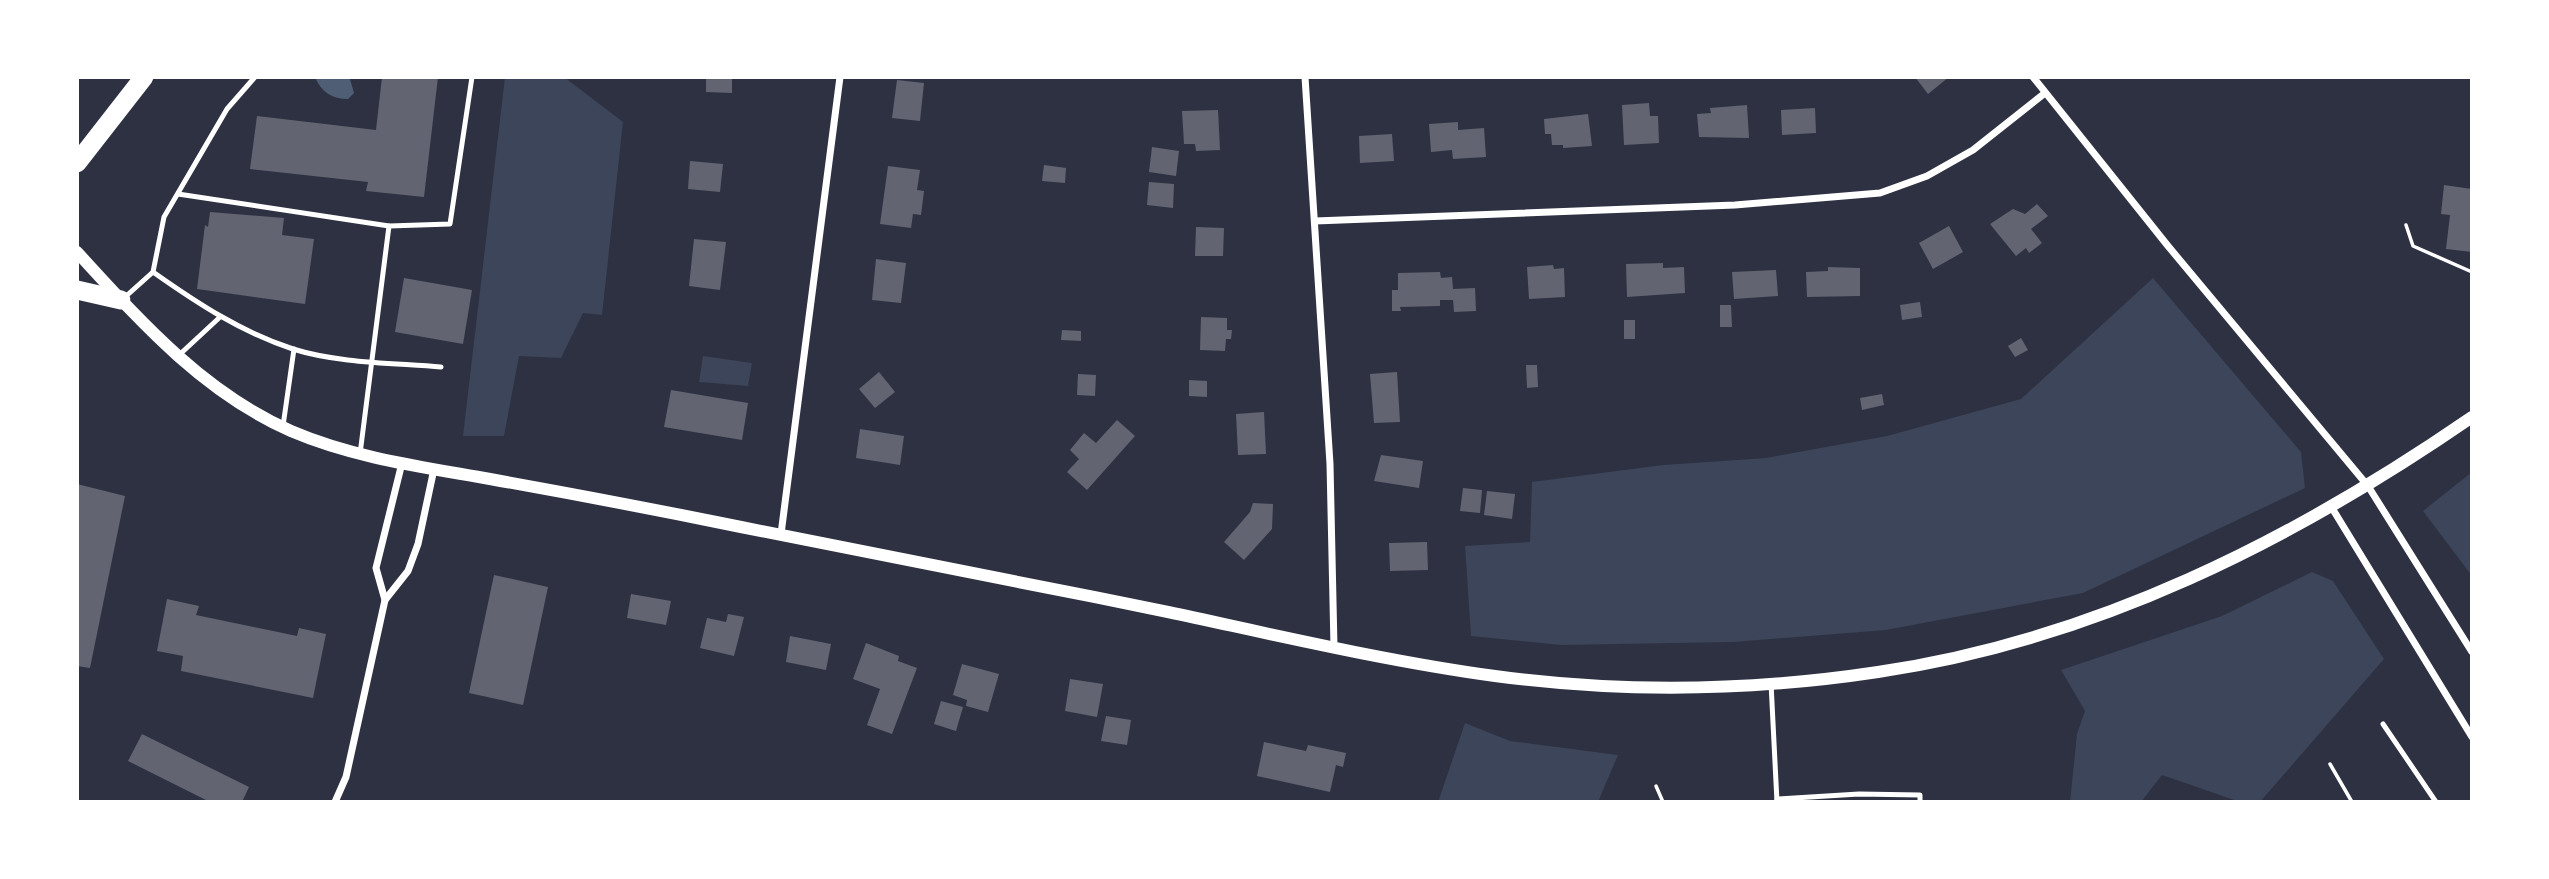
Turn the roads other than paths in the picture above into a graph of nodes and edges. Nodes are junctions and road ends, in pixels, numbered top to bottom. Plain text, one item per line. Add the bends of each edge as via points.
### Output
1 (144, 77) edge
2 (255, 77) edge
3 (472, 77) edge
4 (840, 77) edge
5 (1306, 77) edge
6 (2033, 77) edge
7 (2045, 93) junction
8 (77, 163) edge
9 (178, 194) junction
10 (1315, 221) junction
11 (389, 226) junction
12 (77, 252) edge
13 (153, 272) junction
14 (77, 290) edge
15 (121, 300) junction
16 (219, 318) junction
17 (294, 349) junction
18 (177, 356) junction
19 (372, 362) junction
20 (441, 367) dead end
21 (2472, 417) edge
22 (282, 427) junction
23 (360, 454) junction
24 (402, 463) junction
25 (434, 469) junction
26 (2368, 486) junction
27 (2332, 508) junction
28 (781, 534) junction
29 (385, 600) junction
30 (1334, 647) junction
31 (2472, 652) edge
32 (1771, 683) junction
33 (2383, 724) dead end
34 (2472, 737) edge
35 (1777, 800) edge
36 (335, 802) edge
37 (1920, 802) edge
38 (2436, 802) edge

1 - 8 highway
2 - 9 lane via 228,109
3 - 11 lane via 450,224
4 - 28 street
5 - 10 street
6 - 7 street
7 - 10 street via 1973,150 1927,176 1880,193 1735,205
7 - 26 street
9 - 11 lane
9 - 13 lane via 164,217
10 - 30 street via 1331,464
11 - 19 lane
12 - 15 street
13 - 15 lane
13 - 16 lane
14 - 15 highway
15 - 18 street
16 - 17 lane
16 - 18 lane
17 - 19 lane
17 - 22 lane
18 - 22 street via 219,391
19 - 20 lane
19 - 23 lane
21 - 26 street
22 - 23 street
23 - 24 street
24 - 25 street
24 - 29 street via 376,568
25 - 28 street
25 - 29 street via 408,571
26 - 27 street
26 - 31 street
27 - 32 street via 2153,595 2019,642 1877,672
27 - 34 street
28 - 30 street
29 - 36 street via 346,777
30 - 32 street via 1499,677 1589,685
32 - 35 lane
33 - 38 lane
35 - 37 lane via 1871,794 1920,795

